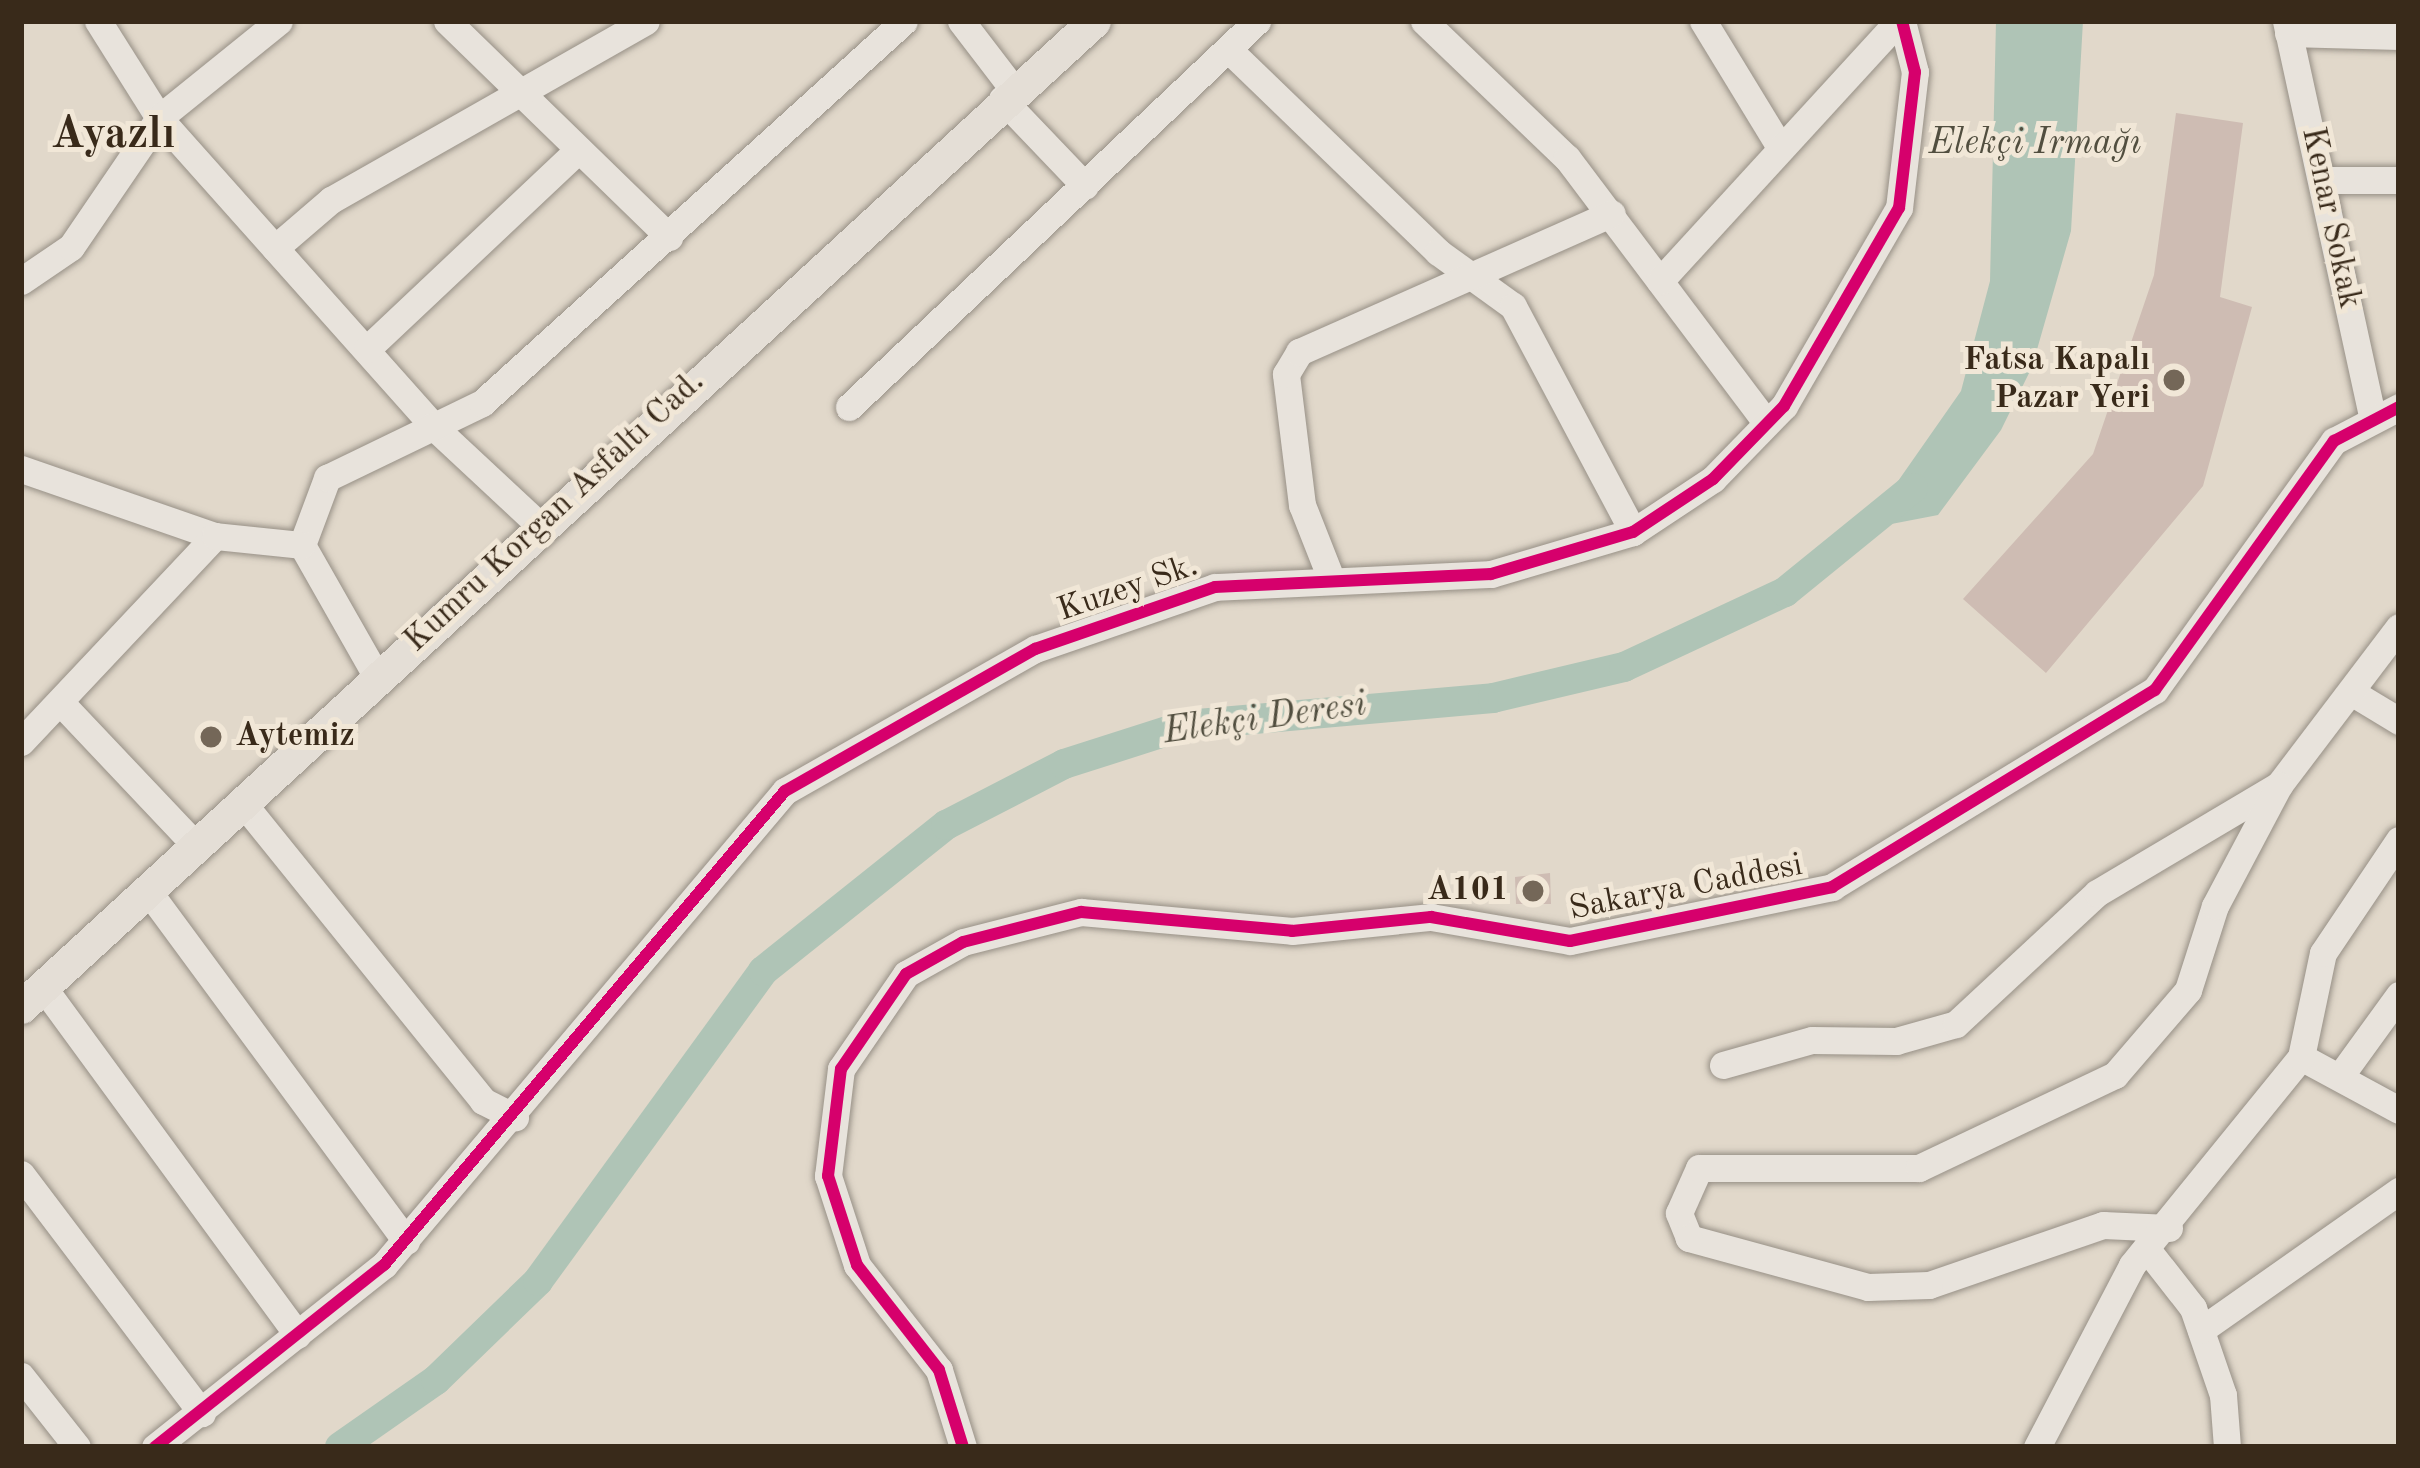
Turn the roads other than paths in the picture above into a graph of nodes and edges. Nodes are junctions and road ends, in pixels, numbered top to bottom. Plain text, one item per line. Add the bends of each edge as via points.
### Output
1 (98, 21) edge
2 (279, 21) edge
3 (646, 21) edge
4 (904, 21) edge
5 (962, 21) edge
6 (1063, 21) edge
7 (1094, 21) edge
8 (1257, 21) edge
9 (1424, 21) edge
10 (1703, 21) edge
11 (1900, 21) edge
12 (462, 26) edge
13 (2287, 27) edge
14 (2399, 36) edge
15 (1229, 50) junction
16 (1008, 94) junction
17 (516, 96) junction
18 (159, 118) junction
19 (1778, 145) junction
20 (579, 149) junction
21 (2324, 180) junction
22 (2399, 180) edge
23 (1085, 186) junction
24 (1612, 213) junction
25 (670, 237) junction
26 (275, 248) junction
27 (1473, 269) junction
28 (21, 281) edge
29 (1660, 281) junction
30 (367, 350) junction
31 (849, 407) dead end
32 (2385, 411) edge
33 (1765, 422) junction
34 (433, 426) junction
35 (21, 469) edge
36 (538, 524) junction
37 (1633, 532) junction
38 (215, 536) junction
39 (302, 545) junction
40 (1330, 576) junction
41 (2399, 627) edge
42 (377, 677) junction
43 (2351, 692) junction
44 (61, 703) junction
45 (2399, 721) edge
46 (21, 742) edge
47 (2279, 785) junction
48 (242, 802) junction
49 (2399, 840) edge
50 (196, 846) junction
51 (148, 891) junction
52 (2399, 994) edge
53 (32, 997) edge
54 (2301, 1057) junction
55 (1724, 1065) dead end
56 (2341, 1075) junction
57 (2399, 1110) edge
58 (515, 1117) junction
59 (21, 1174) edge
60 (2399, 1191) edge
61 (2169, 1228) junction
62 (406, 1240) junction
63 (2146, 1248) junction
64 (2201, 1330) junction
65 (298, 1335) junction
66 (21, 1376) edge
67 (202, 1413) junction
68 (77, 1447) edge
69 (155, 1447) edge
70 (963, 1447) edge
71 (2037, 1447) edge
72 (2227, 1447) edge

1 - 18 street
2 - 18 street
3 - 17 street
4 - 25 street
5 - 16 street
6 - 16 main road
7 - 16 main road, Kumru Korgan Asfaltı Cad.
8 - 15 street
9 - 24 street
10 - 19 street
11 - 19 street
11 - 33 street, Kuzey Sk. via 1916,72 1900,208 1854,297
12 - 17 street
13 - 14 street
13 - 21 street, Kenar Sokak
15 - 23 street
15 - 27 street via 1438,252
16 - 23 street
16 - 36 main road, Kumru Korgan Asfaltı Cad.
17 - 20 street
17 - 26 street via 331,200
18 - 26 street
18 - 28 street via 71,247
19 - 29 street
20 - 25 street
20 - 30 street
21 - 22 street
21 - 32 street, Kenar Sokak
23 - 31 street
24 - 27 street via 1502,269
24 - 29 street
25 - 34 street via 482,403
26 - 30 street
27 - 37 street via 1513,306
27 - 40 street via 1299,352 1286,374 1302,505
29 - 33 street
30 - 34 street
32 - 70 street, Sakarya Caddesi via 2334,441 2155,690 1832,887 1570,941 1431,916 1292,931 1081,912 963,942 906,974 841,1069 828,1175 857,1264 939,1370
33 - 37 street, Kuzey Sk. via 1713,479
34 - 36 street
34 - 39 street via 327,478
35 - 38 street
36 - 42 main road, Kumru Korgan Asfaltı Cad.
37 - 40 street, Kuzey Sk. via 1491,574
38 - 39 street
38 - 44 street
39 - 42 street
40 - 58 street, Kuzey Sk. via 1215,586 1035,649 785,790
41 - 43 street
42 - 48 main road, Kumru Korgan Asfaltı Cad.
43 - 45 street
43 - 47 street
44 - 46 street
44 - 50 street
47 - 55 street via 2097,893 1956,1024 1896,1041 1812,1040
47 - 61 street via 2215,906 2188,990 2115,1075 1919,1168 1699,1168 1679,1213 1689,1238 1868,1287 1929,1285 2103,1225
48 - 50 main road, Kumru Korgan Asfaltı Cad.
48 - 58 street via 483,1101
49 - 54 street via 2323,953
50 - 51 main road, Kumru Korgan Asfaltı Cad.
51 - 53 main road, Kumru Korgan Asfaltı Cad.
51 - 62 street
52 - 56 street
53 - 65 street
54 - 56 street
54 - 61 street
56 - 57 street
58 - 62 street, Kuzey Sk.
59 - 67 street
60 - 64 street
61 - 63 street
62 - 65 street, Kuzey Sk.
63 - 64 street
63 - 71 street
64 - 72 street
65 - 67 street, Kuzey Sk.
66 - 68 street
67 - 69 street, Kuzey Sk.

